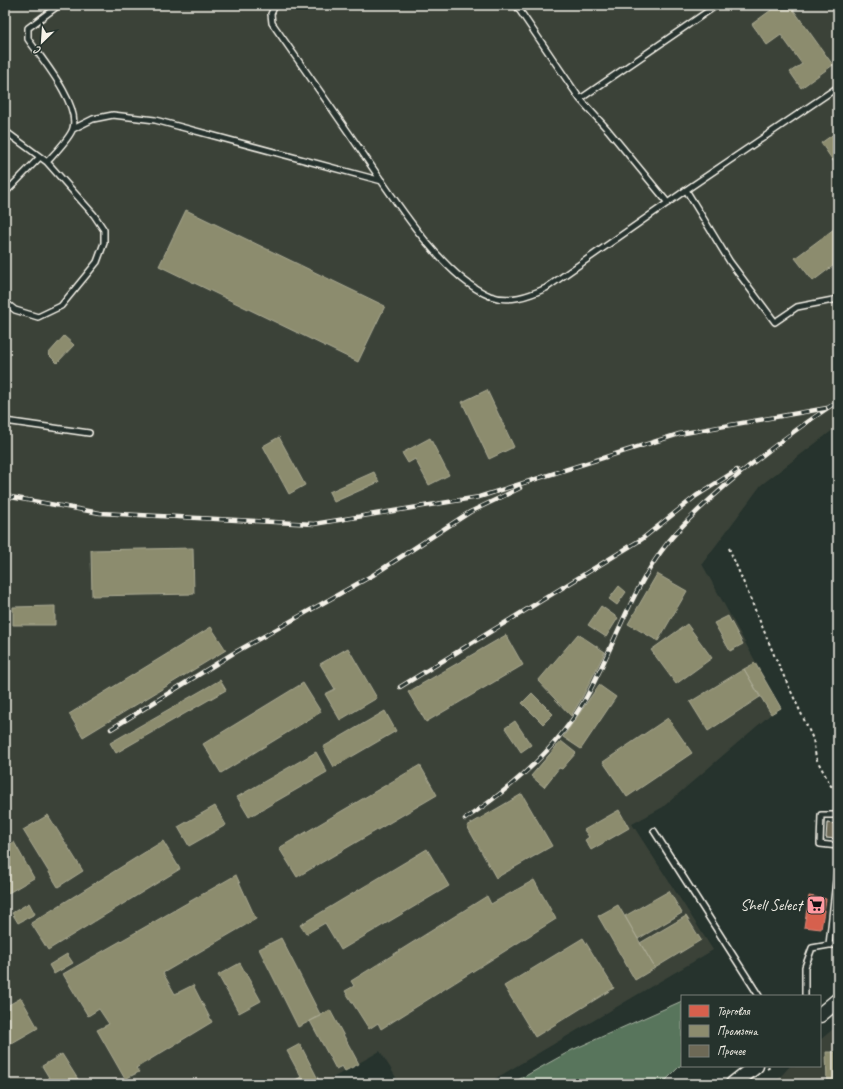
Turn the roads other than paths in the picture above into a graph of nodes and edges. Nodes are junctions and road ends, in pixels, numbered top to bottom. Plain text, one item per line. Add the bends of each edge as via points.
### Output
1 (59, 5) edge
2 (275, 5) edge
3 (516, 5) edge
4 (717, 5) edge
5 (838, 87) edge
6 (580, 100) junction
7 (73, 129) junction
8 (5, 131) edge
9 (40, 157) junction
10 (47, 162) junction
11 (382, 181) junction
12 (686, 190) junction
13 (5, 193) edge
14 (668, 203) junction
15 (838, 299) edge
16 (5, 302) edge
17 (5, 421) edge
18 (89, 432) dead end
19 (838, 815) edge
20 (654, 831) dead end
21 (838, 846) edge
22 (838, 862) edge
23 (829, 944) junction
24 (838, 945) edge
25 (758, 995) edge
26 (805, 995) edge
27 (838, 1000) edge
28 (821, 1014) edge
29 (755, 1067) edge
30 (733, 1084) edge

1 - 7 lane via 28,28 28,39 68,97 74,120
2 - 11 lane via 271,14 272,22
3 - 6 lane
4 - 6 lane
5 - 12 lane
6 - 14 lane
7 - 10 lane
7 - 11 lane via 93,119 113,115 155,120
8 - 9 lane
9 - 10 lane
9 - 13 lane
10 - 16 lane via 94,215 104,230 104,243 97,262 61,306 38,316 15,310
11 - 14 lane via 418,232 449,267 469,284 490,296 506,299 528,297 546,288
12 - 14 lane
12 - 15 lane via 730,262 775,322 796,307
17 - 18 lane
19 - 21 lane via 821,815 820,844
20 - 25 lane
22 - 23 lane
23 - 24 lane
23 - 26 lane via 812,948 805,968
27 - 28 street
29 - 30 street

